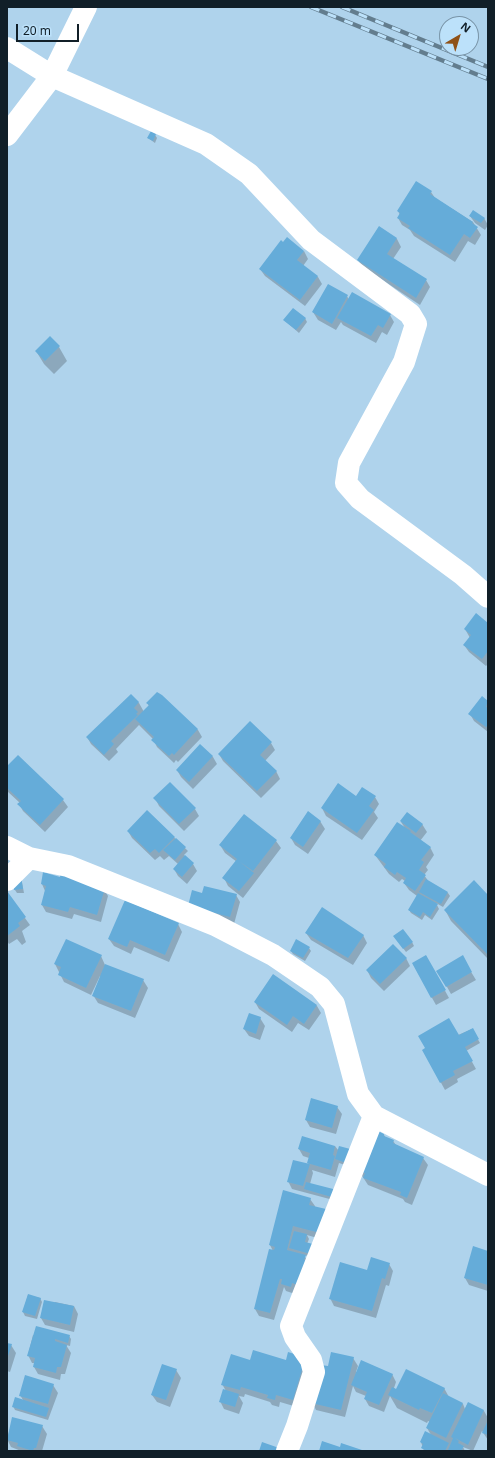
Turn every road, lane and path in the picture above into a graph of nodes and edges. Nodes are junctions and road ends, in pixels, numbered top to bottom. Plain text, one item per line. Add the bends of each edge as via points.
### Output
1 (86, 7) edge
2 (7, 48) edge
3 (52, 76) junction
4 (7, 135) edge
5 (488, 597) edge
6 (7, 846) edge
7 (28, 858) junction
8 (7, 880) edge
9 (374, 1116) junction
10 (488, 1175) edge
11 (287, 1451) edge

1 - 3 street
2 - 3 street
3 - 4 street
3 - 5 street via 206,144 249,174 311,240 410,314 416,324 404,362 349,463 346,483 360,499 463,575
6 - 7 street
7 - 8 street
7 - 9 street via 68,866 215,925 273,955 320,987 334,1004 358,1094
9 - 10 street
9 - 11 street via 291,1326 295,1337 311,1360 314,1372

